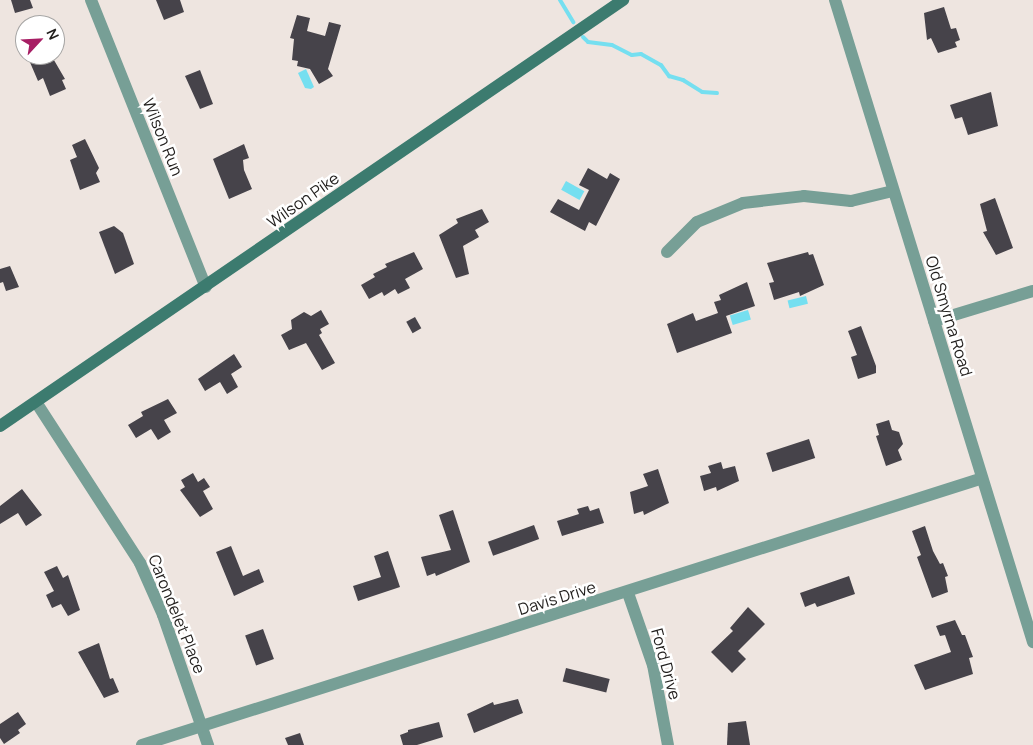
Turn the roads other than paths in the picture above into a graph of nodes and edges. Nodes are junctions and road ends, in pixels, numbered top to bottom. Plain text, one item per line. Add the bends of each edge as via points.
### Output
1 (91, 0) edge
2 (623, 0) edge
3 (835, 0) edge
4 (894, 191) junction
5 (667, 252) dead end
6 (206, 287) junction
7 (1033, 291) edge
8 (934, 321) junction
9 (36, 402) junction
10 (0, 426) edge
11 (980, 479) junction
12 (628, 593) junction
13 (1033, 642) edge
14 (202, 726) junction
15 (142, 745) edge
16 (208, 745) edge
17 (668, 745) edge

1 - 6 street, Wilson Run
2 - 6 main road, Wilson Pike
3 - 4 street, Old Smyrna Road
4 - 5 street via 851,201 804,196 744,203 697,222
4 - 8 street, Old Smyrna Road
6 - 9 main road, Wilson Pike
7 - 8 street
8 - 11 street, Old Smyrna Road
9 - 10 main road, Wilson Pike
9 - 14 street, Carondelet Place via 140,563 163,615
11 - 12 street, Davis Drive
11 - 13 street, Old Smyrna Road
12 - 14 street, Davis Drive
12 - 17 street, Ford Drive via 653,665
14 - 15 street, Davis Drive
14 - 16 street, Carondelet Place

